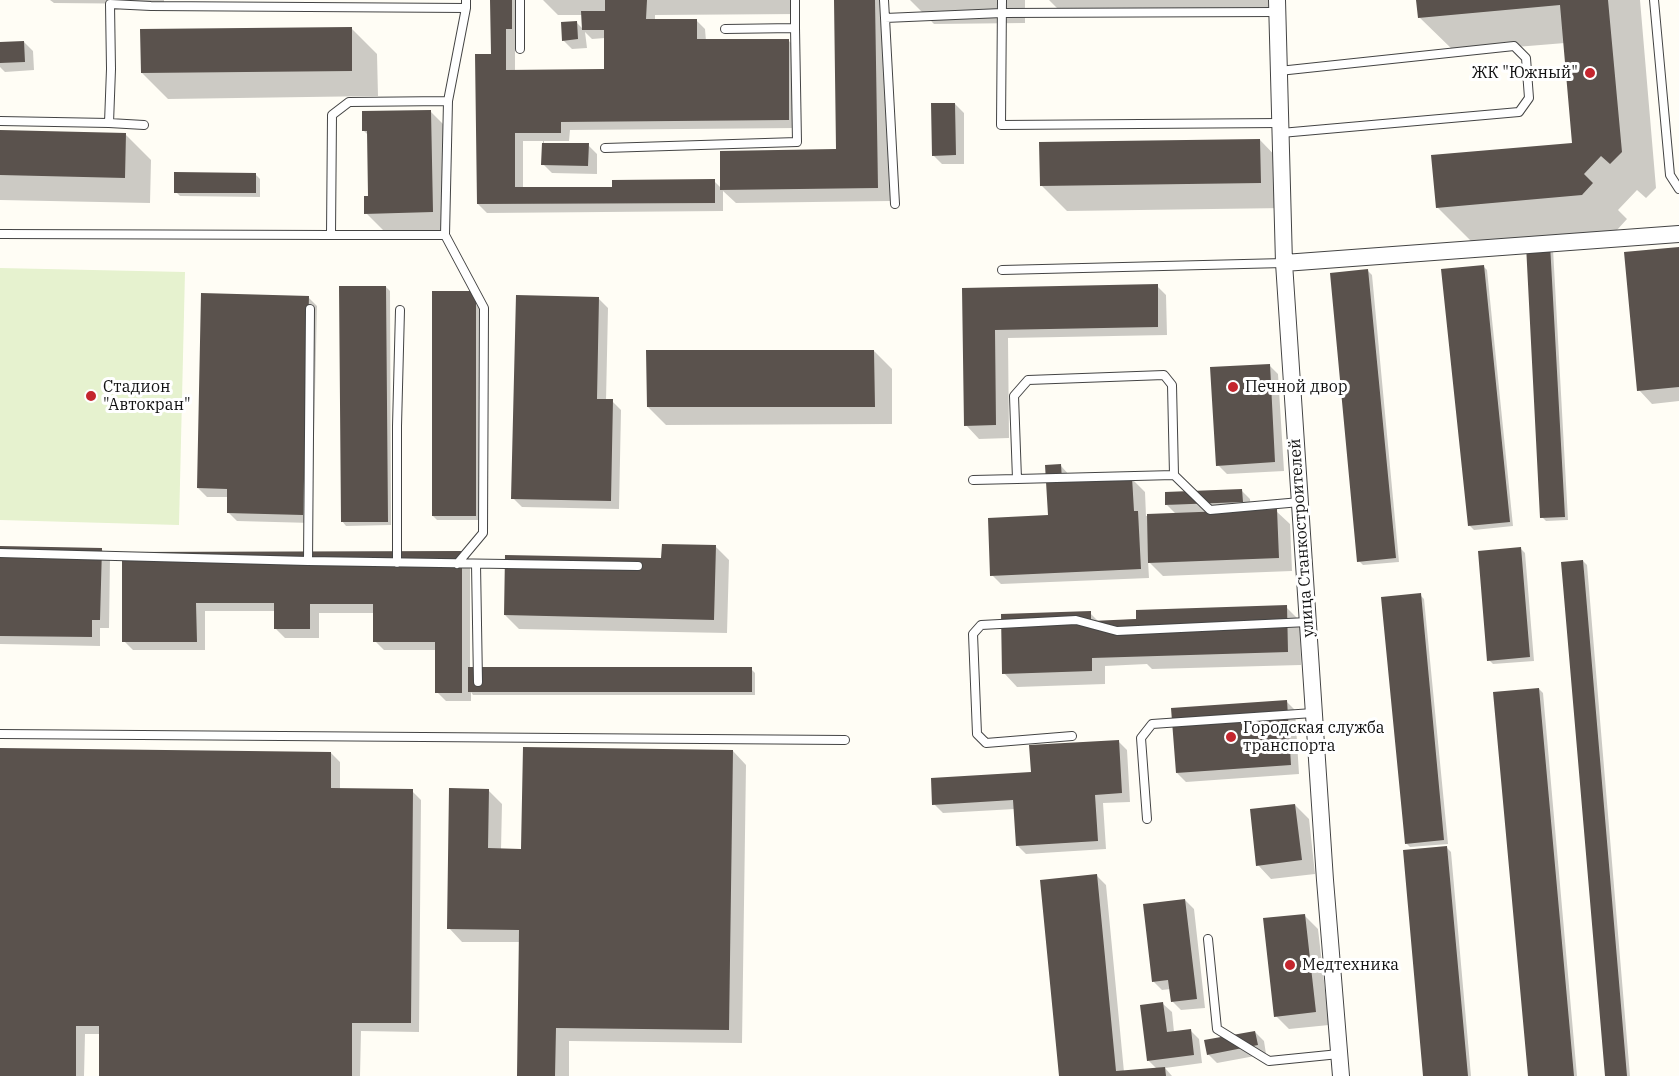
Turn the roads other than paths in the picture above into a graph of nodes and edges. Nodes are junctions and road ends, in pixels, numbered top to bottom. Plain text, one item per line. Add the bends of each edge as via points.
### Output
1 (520, 0) edge
2 (795, 0) edge
3 (884, 0) edge
4 (1002, 0) edge
5 (1654, 0) edge
6 (151, 3) edge
7 (466, 4) edge
8 (1277, 6) edge
9 (1002, 13) junction
10 (885, 18) junction
11 (795, 28) junction
12 (724, 29) dead end
13 (520, 49) dead end
14 (1279, 71) junction
15 (448, 101) junction
16 (0, 121) edge
17 (108, 123) junction
18 (144, 125) dead end
19 (1281, 128) junction
20 (605, 148) dead end
21 (1679, 189) edge
22 (895, 204) dead end
23 (0, 234) edge
24 (1679, 234) edge
25 (445, 235) junction
26 (331, 236) junction
27 (1284, 263) junction
28 (1002, 270) dead end
29 (310, 309) dead end
30 (400, 310) dead end
31 (1174, 475) junction
32 (1017, 479) junction
33 (973, 480) dead end
34 (1300, 502) junction
35 (0, 553) edge
36 (308, 561) junction
37 (397, 563) junction
38 (457, 564) junction
39 (476, 564) junction
40 (638, 566) dead end
41 (1308, 622) junction
42 (478, 682) dead end
43 (1313, 713) junction
44 (0, 734) edge
45 (1072, 736) dead end
46 (845, 740) dead end
47 (1147, 819) dead end
48 (1208, 939) dead end
49 (1339, 1054) junction
50 (1339, 1076) edge

1 - 13 lane
2 - 11 lane
3 - 10 lane
4 - 9 lane
5 - 21 lane via 1670,175
6 - 7 lane
6 - 17 lane via 110,4
7 - 15 lane
8 - 9 lane
8 - 14 street, улица Станкостроителей
9 - 10 lane
9 - 19 lane via 1000,125
10 - 22 lane
11 - 12 lane
11 - 20 lane via 797,142
14 - 19 street, улица Станкостроителей
14 - 19 lane via 1514,46 1526,57 1529,98 1520,112
15 - 25 lane
15 - 26 lane via 349,102 332,115
16 - 17 lane
17 - 18 lane
19 - 27 street, улица Станкостроителей
23 - 26 lane
24 - 27 street
25 - 26 lane
25 - 38 lane via 484,308 483,533
27 - 28 lane
27 - 34 street, улица Станкостроителей
29 - 36 lane
30 - 37 lane
31 - 32 lane
31 - 32 lane via 1172,385 1164,375 1028,380 1014,396
31 - 34 lane via 1210,510
32 - 33 lane
34 - 41 street, улица Станкостроителей
35 - 36 lane
36 - 37 lane
37 - 38 lane
38 - 39 lane
39 - 40 lane
39 - 42 lane
41 - 43 street, улица Станкостроителей
41 - 45 lane via 1117,631 1076,620 981,625 973,634 977,734 986,743
43 - 47 lane via 1152,724 1142,738
43 - 49 street, улица Станкостроителей
44 - 46 lane
48 - 49 lane via 1217,1029 1269,1061
49 - 50 street, улица Станкостроителей

